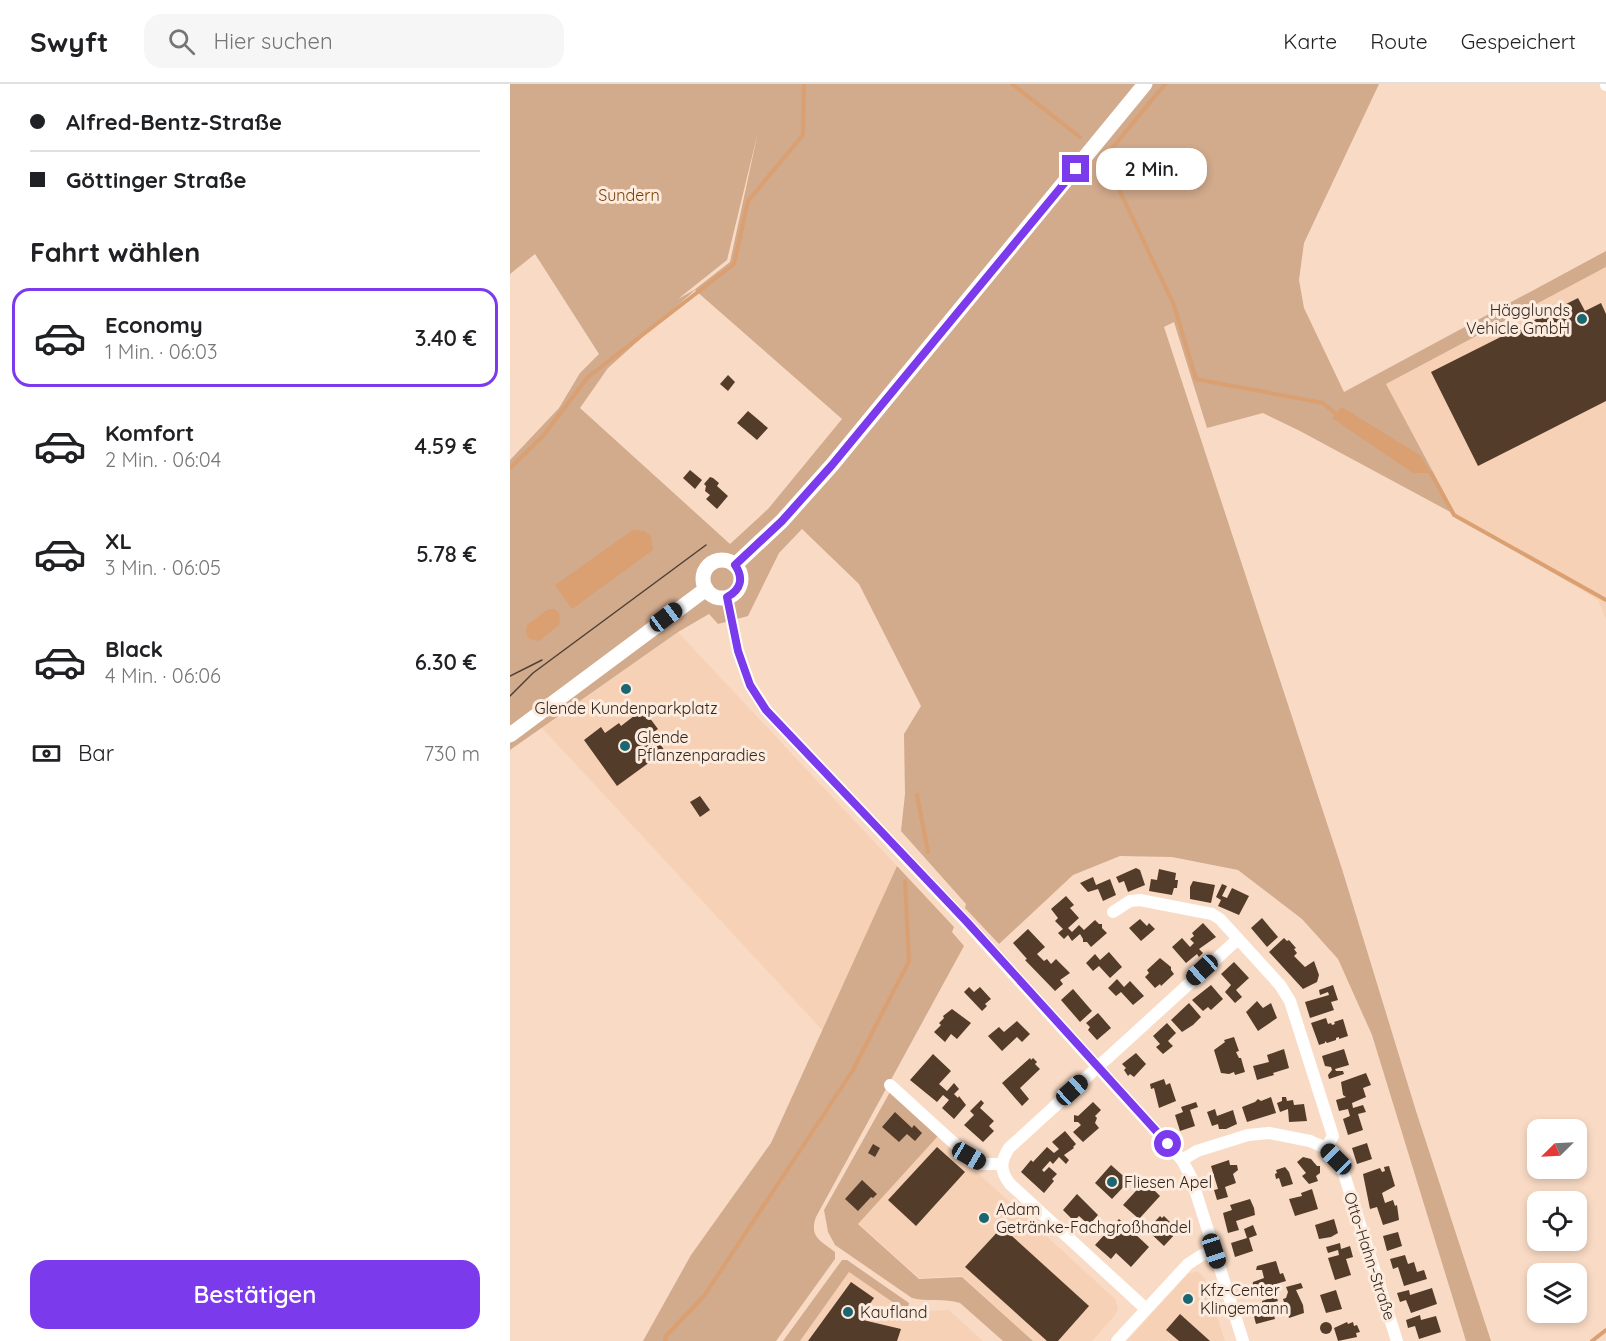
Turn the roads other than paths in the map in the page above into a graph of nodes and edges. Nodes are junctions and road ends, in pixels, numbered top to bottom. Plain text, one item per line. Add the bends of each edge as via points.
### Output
1 (1145, 84) edge
2 (735, 565) junction
3 (706, 589) junction
4 (727, 597) junction
5 (510, 735) edge
6 (1113, 912) dead end
7 (1238, 939) junction
8 (1097, 1066) junction
9 (890, 1085) dead end
10 (1326, 1148) junction
11 (1182, 1160) junction
12 (1001, 1164) junction
13 (1214, 1251) junction
14 (1146, 1309) junction
15 (1117, 1341) edge
16 (1243, 1341) edge
17 (1397, 1341) edge

1 - 2 street via 832,465 782,521
2 - 3 street via 718,560 708,566 703,577
2 - 4 street via 740,572 739,587
3 - 4 street via 713,596
3 - 5 street
4 - 8 street via 738,651 750,685 766,710
6 - 7 street via 1140,900 1212,914
7 - 8 street
7 - 10 street via 1290,1001 1333,1136
8 - 11 street
8 - 12 street via 1009,1148
9 - 12 street via 969,1156 982,1164
10 - 11 street via 1310,1141 1258,1133 1197,1151
10 - 17 street, Otto-Hahn-Straße via 1344,1174
11 - 13 street
12 - 14 street via 1010,1184
13 - 14 street via 1188,1264
13 - 16 street
14 - 15 street

